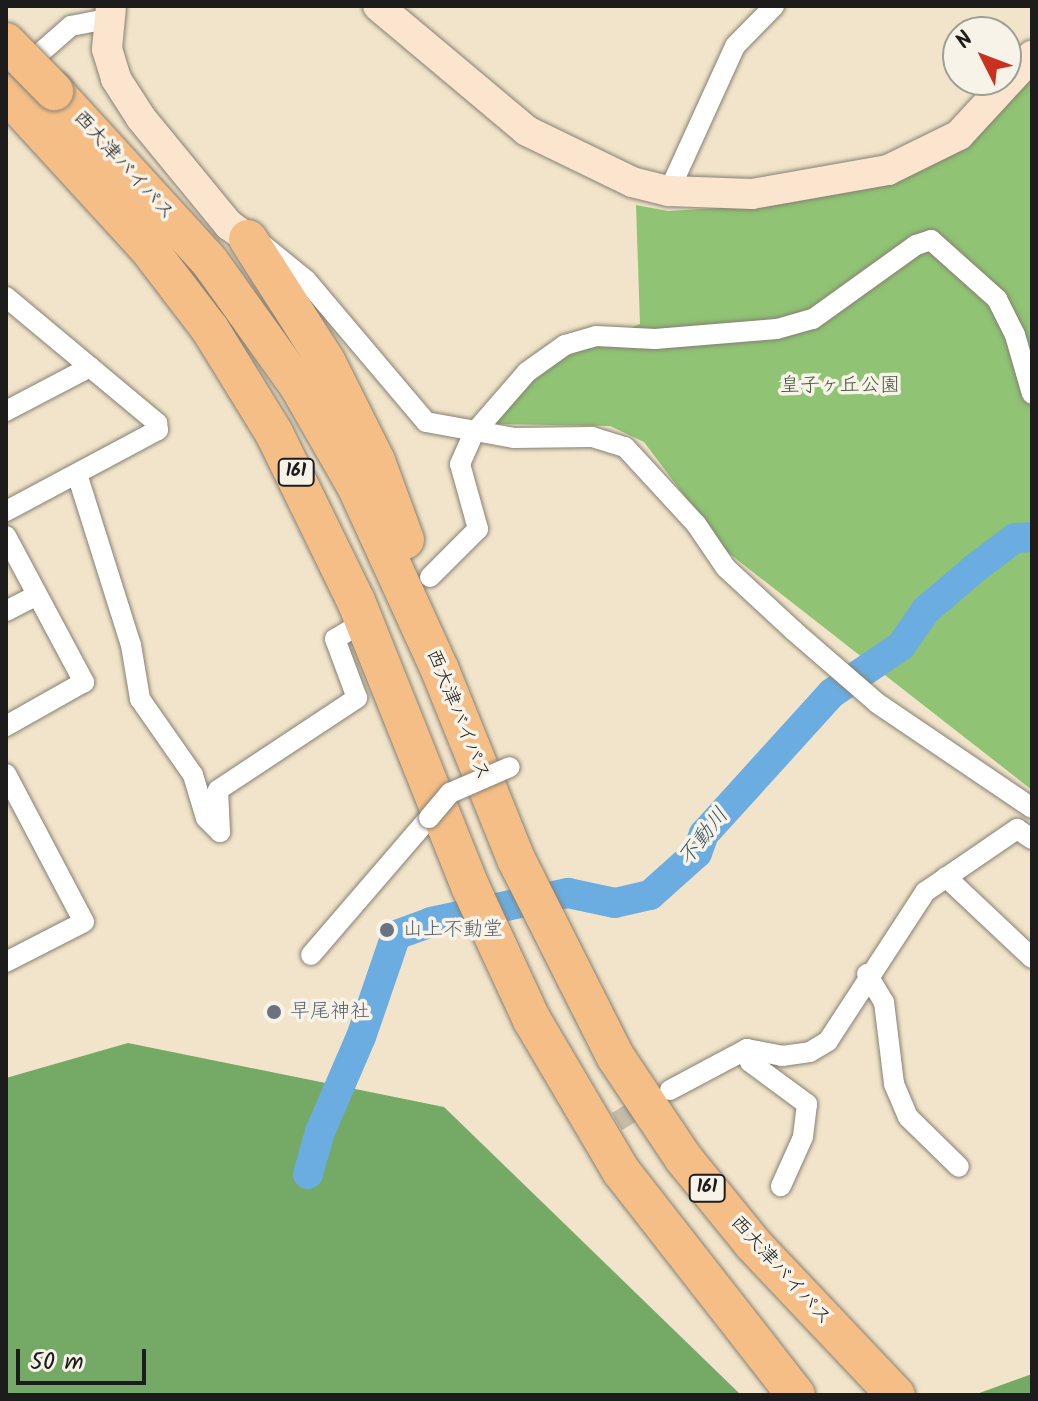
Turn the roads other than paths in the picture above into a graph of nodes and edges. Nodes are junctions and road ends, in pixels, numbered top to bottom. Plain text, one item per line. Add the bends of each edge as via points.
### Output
1 (378, 6) edge
2 (774, 6) edge
3 (109, 13) edge
4 (6, 42) edge
5 (1032, 56) edge
6 (24, 96) edge
7 (669, 191) junction
8 (248, 239) junction
9 (6, 297) edge
10 (90, 367) junction
11 (1032, 394) edge
12 (6, 411) edge
13 (474, 433) junction
14 (77, 474) junction
15 (6, 511) edge
16 (6, 536) edge
17 (430, 577) dead end
18 (37, 595) junction
19 (6, 611) edge
20 (350, 630) dead end
21 (440, 670) junction
22 (6, 726) edge
23 (510, 767) dead end
24 (6, 774) edge
25 (1032, 808) edge
26 (1032, 839) edge
27 (946, 877) junction
28 (311, 955) dead end
29 (1032, 958) edge
30 (6, 962) edge
31 (867, 974) junction
32 (747, 1049) junction
33 (670, 1090) tunnel mouth
34 (959, 1167) dead end
35 (781, 1186) dead end
36 (796, 1395) edge
37 (896, 1395) edge

1 - 7 street via 527,131 619,177
2 - 7 street via 735,46
3 - 6 street via 71,26
3 - 8 street via 107,49 116,79 141,118 229,225
4 - 6 highway, 西大津バイパス / 161, bridge
5 - 7 street via 959,135 888,170 752,194
6 - 21 highway, 西大津バイパス / 161 via 210,262 264,332 357,488
6 - 36 highway, 西大津バイパス / 161 via 210,329 274,433 356,601 470,886 532,1020 621,1171
8 - 13 street via 271,249 306,280 426,422
8 - 21 highway via 299,311 376,461 401,525
9 - 10 street
10 - 12 street
10 - 14 street via 157,423 158,430
11 - 13 street via 1015,335 997,299 931,240 916,245 813,319 777,329 655,339 596,336 565,345 527,372
13 - 17 street via 460,464 478,529
13 - 25 street via 592,437 625,447 696,524 726,568 794,631 877,703
14 - 15 street
14 - 20 street via 131,645 140,699 193,775 206,818 220,832 218,790 357,698 335,639
16 - 18 street
18 - 19 street
18 - 22 street via 84,682
21 - 37 highway, 西大津バイパス / 161 via 516,859 615,1056 684,1159 753,1244
23 - 28 street, bridge via 450,793
24 - 30 street via 84,922
26 - 27 street via 1017,829
27 - 29 street
27 - 31 street via 915,904
31 - 32 street via 828,1041 810,1052 782,1056
31 - 34 street via 884,1002 894,1084 908,1117
32 - 33 street
32 - 35 street via 750,1062 807,1104 803,1137

